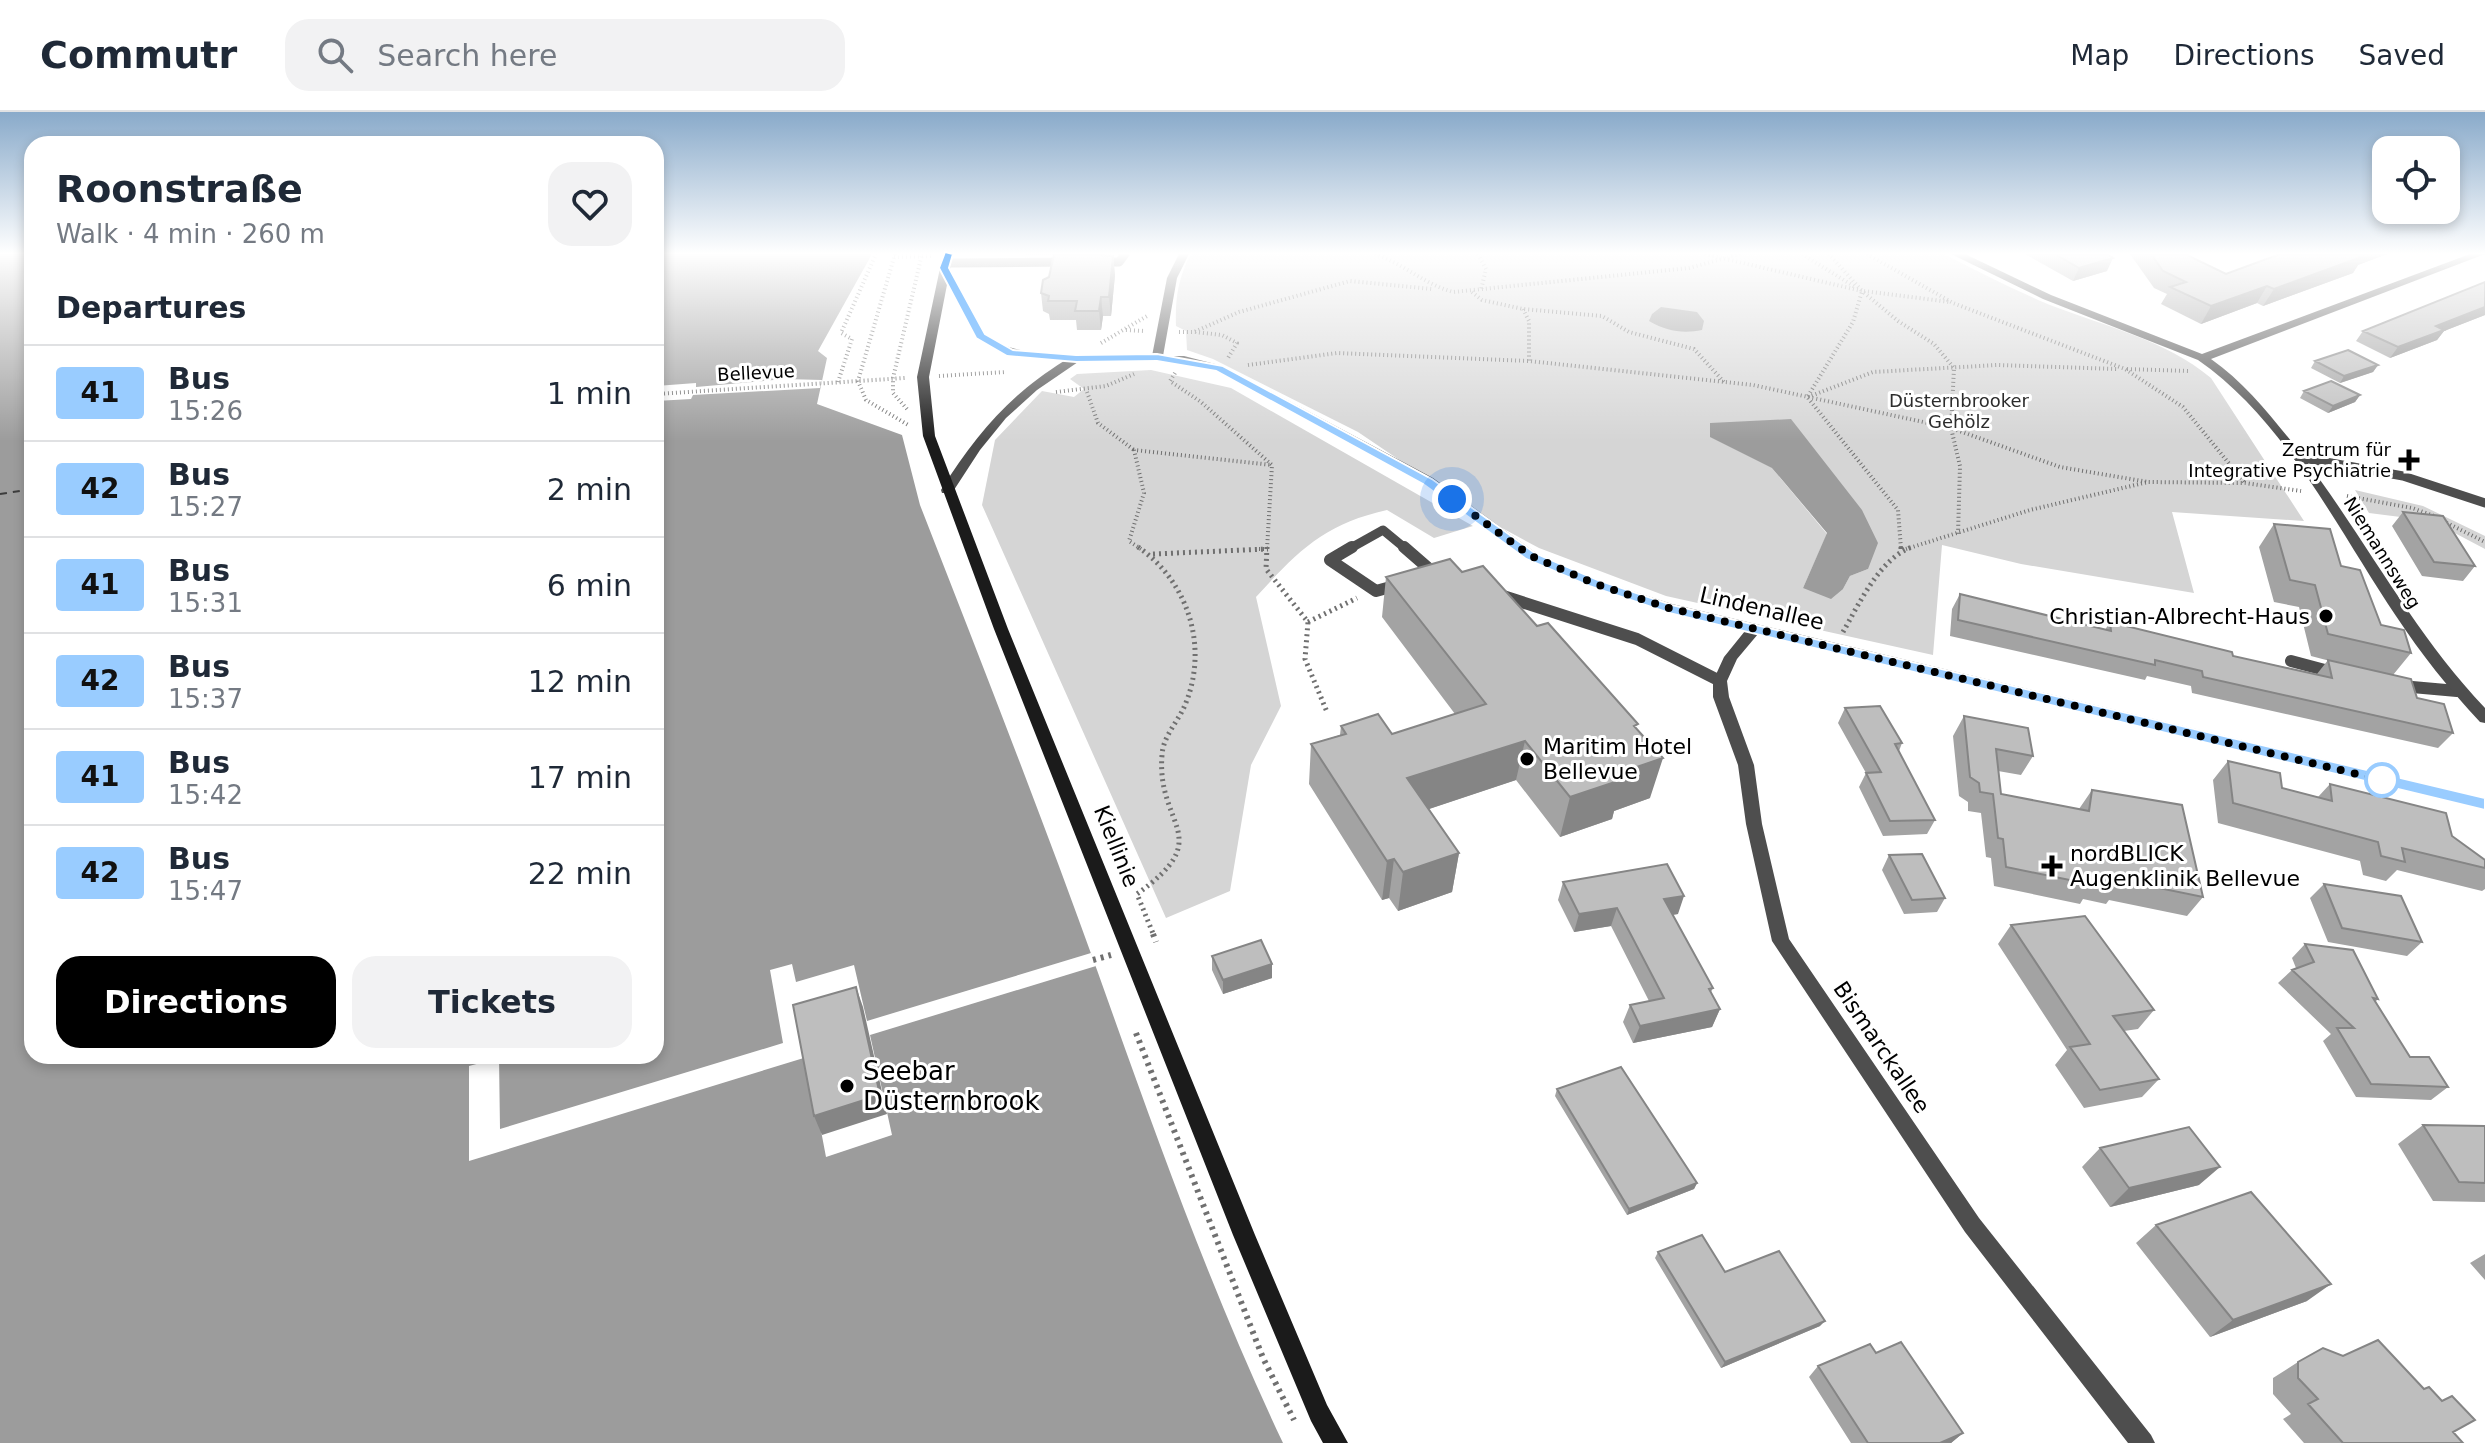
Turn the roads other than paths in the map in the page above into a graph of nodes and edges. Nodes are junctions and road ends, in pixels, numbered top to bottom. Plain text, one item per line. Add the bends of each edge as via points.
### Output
1 (935, 316) edge
2 (971, 316) edge
3 (1165, 316) edge
4 (2096, 316) edge
5 (2314, 316) edge
6 (1157, 357) junction
7 (2202, 358) junction
8 (1076, 359) junction
9 (2298, 457) junction
10 (947, 490) junction
11 (2485, 503) edge
12 (1435, 574) junction
13 (1420, 578) edge
14 (1449, 579) edge
15 (1406, 583) edge
16 (1493, 593) edge
17 (1754, 629) junction
18 (2291, 661) dead end
19 (2344, 676) edge
20 (1720, 681) junction
21 (2384, 684) edge
22 (2457, 691) junction
23 (2485, 718) edge
24 (2485, 804) edge
25 (1336, 1443) edge
26 (2143, 1443) edge

1 - 10 street, Kiellinie via 923,377 929,436
2 - 8 street, Lindenallee via 980,336 1011,353
3 - 6 street
4 - 7 street, Niemannsweg
5 - 7 street
6 - 8 street, Lindenallee
6 - 17 street, Lindenallee via 1220,367 1428,481 1531,556 1669,608
7 - 9 street, Niemannsweg via 2225,372
8 - 10 street, Lindenallee via 1029,387 980,438
9 - 11 lane via 2403,476
9 - 22 street, Niemannsweg via 2413,636
10 - 25 street, Kiellinie via 1244,1235
12 - 13 lane
12 - 14 lane
12 - 15 lane via 1383,530 1330,560 1376,591
16 - 20 lane via 1637,639
17 - 20 street
17 - 24 street, Lindenallee
18 - 19 lane
20 - 26 street, Bismarckallee via 1746,765 1781,941 1972,1225
21 - 22 lane
22 - 23 street, Niemannsweg

